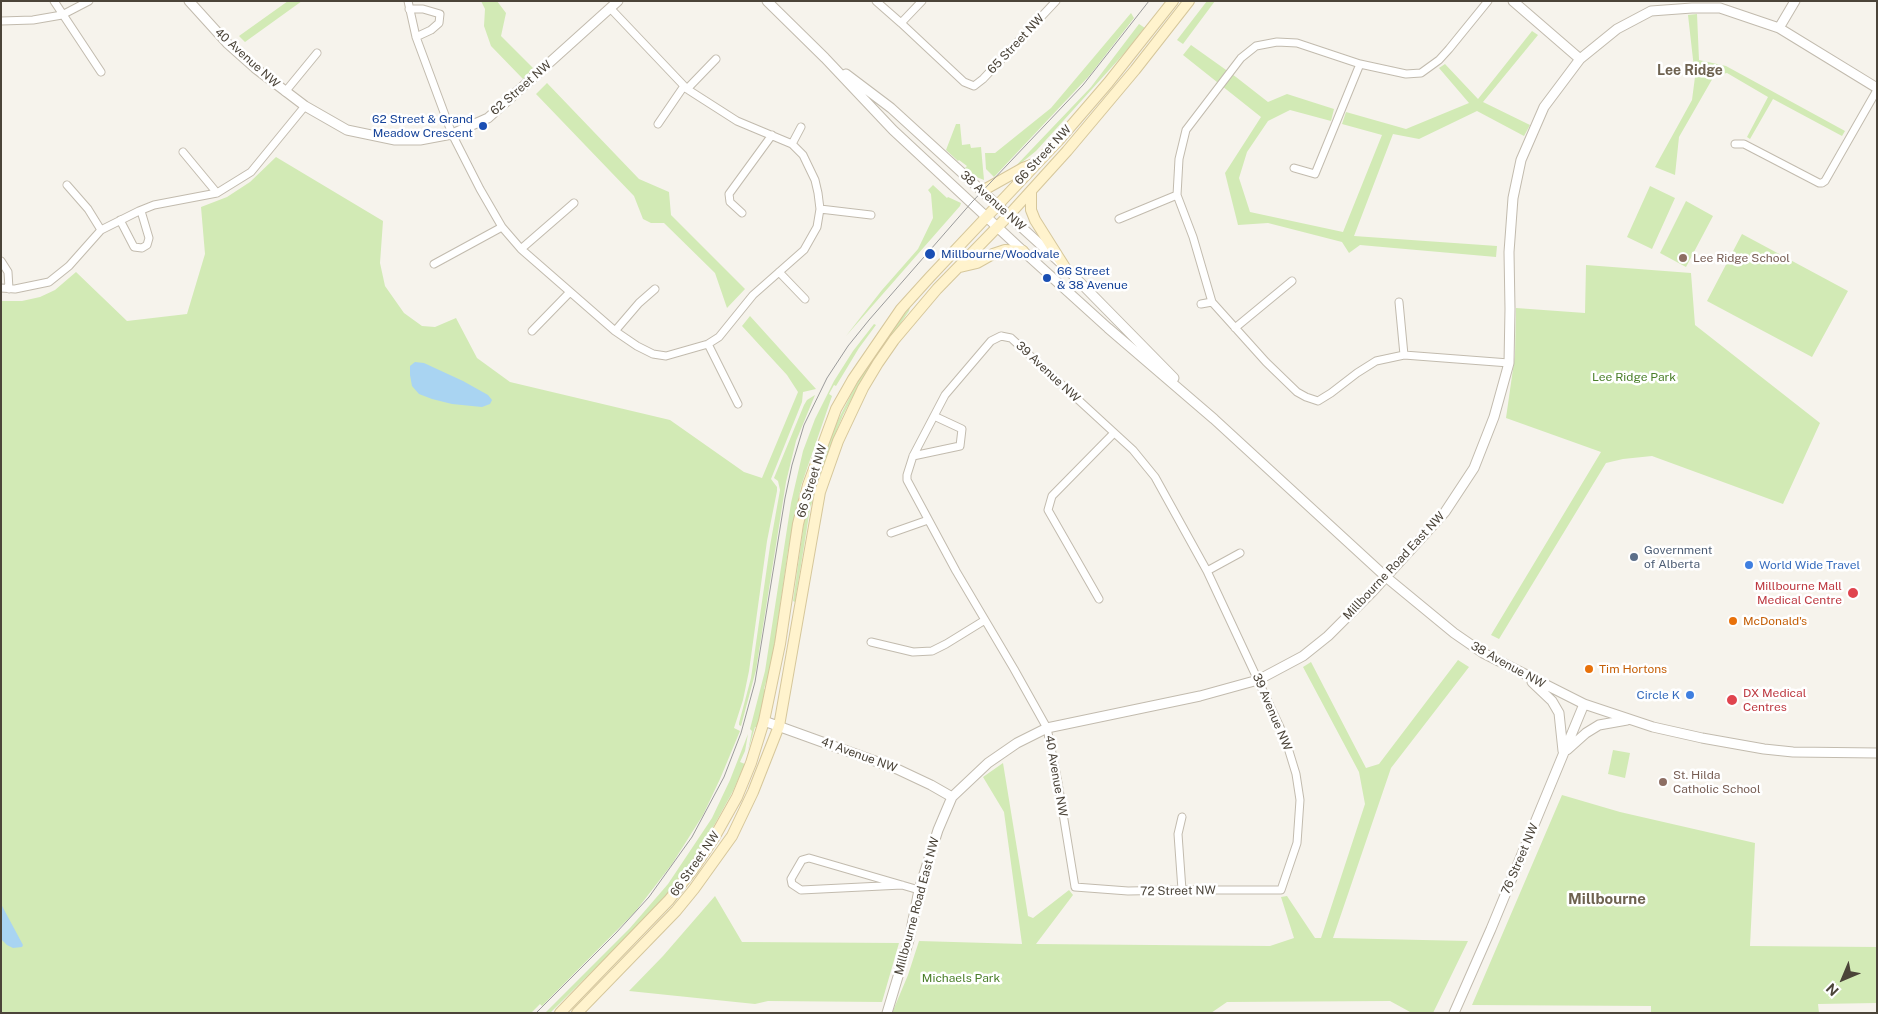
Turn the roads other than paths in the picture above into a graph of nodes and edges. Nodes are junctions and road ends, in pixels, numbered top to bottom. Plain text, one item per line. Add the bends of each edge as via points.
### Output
1 (54, 1) edge
2 (89, 1) edge
3 (189, 1) edge
4 (618, 1) edge
5 (767, 1) edge
6 (876, 1) edge
7 (922, 1) edge
8 (1056, 1) edge
9 (1173, 1) edge
10 (1189, 1) edge
11 (1488, 1) edge
12 (1513, 1) edge
13 (1795, 1) edge
14 (408, 5) edge
15 (610, 9) junction
16 (62, 15) junction
17 (1, 21) edge
18 (901, 22) junction
19 (1779, 28) junction
20 (416, 37) junction
21 (317, 53) dead end
22 (716, 58) dead end
23 (825, 58) junction
24 (1580, 59) junction
25 (1360, 64) junction
26 (101, 72) dead end
27 (685, 88) junction
28 (1877, 89) edge
29 (285, 92) junction
30 (305, 106) junction
31 (658, 124) dead end
32 (801, 127) dead end
33 (347, 130) joint
34 (452, 134) junction
35 (772, 135) junction
36 (792, 144) junction
37 (1735, 144) dead end
38 (183, 152) dead end
39 (1035, 164) junction
40 (1294, 168) dead end
41 (67, 185) dead end
42 (982, 191) junction
43 (1031, 191) junction
44 (217, 193) junction
45 (1177, 195) junction
46 (574, 203) dead end
47 (997, 205) junction
48 (820, 209) junction
49 (141, 211) junction
50 (742, 213) dead end
51 (871, 215) dead end
52 (1009, 215) junction
53 (986, 216) junction
54 (1120, 219) dead end
55 (120, 220) junction
56 (502, 227) junction
57 (997, 227) junction
58 (101, 230) junction
59 (521, 249) junction
60 (1024, 251) junction
61 (1, 261) edge
62 (434, 264) dead end
63 (1064, 266) junction
64 (959, 267) junction
65 (779, 272) junction
66 (1292, 281) dead end
67 (1, 288) edge
68 (9, 289) junction
69 (655, 289) dead end
70 (570, 292) junction
71 (805, 299) dead end
72 (1212, 302) junction
73 (1399, 302) dead end
74 (1201, 304) dead end
75 (1235, 328) junction
76 (532, 331) dead end
77 (616, 331) junction
78 (708, 344) junction
79 (1404, 355) junction
80 (1509, 363) junction
81 (738, 404) dead end
82 (934, 416) junction
83 (1214, 419) junction
84 (1114, 433) junction
85 (913, 456) junction
86 (928, 520) junction
87 (891, 533) dead end
88 (1240, 553) dead end
89 (1207, 570) junction
90 (1386, 577) junction
91 (1099, 599) dead end
92 (985, 620) junction
93 (871, 642) dead end
94 (1528, 677) junction
95 (1258, 680) junction
96 (1584, 704) junction
97 (764, 720) junction
98 (1630, 720) junction
99 (779, 726) junction
100 (1047, 728) junction
101 (1877, 753) edge
102 (1564, 754) junction
103 (952, 797) junction
104 (1182, 817) dead end
105 (902, 886) junction
106 (1075, 887) joint
107 (920, 890) junction
108 (1182, 890) junction
109 (1281, 890) joint
110 (560, 1013) edge
111 (578, 1013) edge
112 (887, 1013) edge
113 (1454, 1013) edge

1 - 16 street
2 - 16 street
3 - 29 street, 40 Avenue NW via 228,44
4 - 15 street, 62 Street NW
5 - 23 street, 38 Avenue NW
6 - 18 street
7 - 18 street
8 - 18 street, 65 Street NW via 974,86 964,82
9 - 39 main road, 66 Street NW via 1108,83
10 - 43 main road, 66 Street NW via 1110,101
11 - 25 street via 1439,60 1421,73 1406,74
12 - 24 street
13 - 19 street
14 - 20 street
14 - 20 street via 440,14 439,23
15 - 27 street
15 - 34 street, 62 Street NW via 488,118
16 - 17 street
16 - 26 street
19 - 24 street, Millbourne Road East NW via 1720,8 1651,11 1618,29
19 - 28 street, Millbourne Road East NW
20 - 34 street
21 - 29 street, 40 Avenue NW
22 - 27 street
23 - 42 street, 38 Avenue NW via 892,108
23 - 53 street, 38 Avenue NW via 893,130
24 - 80 street, Millbourne Road East NW via 1544,107 1521,160 1513,198 1509,252
25 - 40 street via 1315,174
25 - 45 street via 1296,43 1256,46 1241,58 1186,130 1179,159
27 - 31 street
27 - 35 street via 737,121
28 - 37 street via 1822,183 1744,144
29 - 30 street, 40 Avenue NW
30 - 33 street, 40 Avenue NW
30 - 44 street via 251,172
32 - 36 street
33 - 34 street, 62 Street NW via 390,140 420,140
34 - 56 street
35 - 36 street
35 - 50 street via 730,194 730,202
36 - 48 street via 803,155 815,180
38 - 44 street
39 - 42 main road
39 - 47 main road, 66 Street NW
41 - 58 street via 88,208
42 - 47 street, 38 Avenue NW
43 - 52 main road, 66 Street NW
43 - 63 main road via 1031,210 1035,220
44 - 49 street
45 - 54 street
45 - 72 street
46 - 59 street
47 - 52 street, 38 Avenue NW
47 - 53 main road, 66 Street NW
48 - 51 street
48 - 65 street via 817,227 804,250
49 - 55 street
49 - 55 street via 149,238 142,248 134,247
52 - 57 main road, 66 Street NW
52 - 63 street, 38 Avenue NW
53 - 57 street, 38 Avenue NW
53 - 97 main road, 66 Street NW via 901,309 836,409 808,485 798,524 782,634
55 - 58 street
56 - 59 street
56 - 62 street
57 - 60 street, 38 Avenue NW
57 - 64 main road, 66 Street NW
58 - 68 street via 69,266 49,282
59 - 70 street
60 - 64 main road via 1005,250
60 - 83 street, 38 Avenue NW
61 - 68 street via 8,272
63 - 83 street, 38 Avenue NW
64 - 99 main road, 66 Street NW via 913,316 878,362 838,441 820,492
65 - 71 street
65 - 78 street via 754,295 720,337
66 - 75 street
67 - 68 street
69 - 77 street
70 - 76 street
70 - 77 street
72 - 74 street
72 - 75 street
73 - 79 street
75 - 79 street via 1297,392 1318,401 1376,361
77 - 78 street via 653,354 666,356
78 - 81 street
79 - 80 street
80 - 90 street, Millbourne Road East NW via 1494,417 1474,468 1438,521
82 - 84 street, 39 Avenue NW via 945,395 991,342 1001,336 1011,338
82 - 85 street
82 - 85 street via 962,429 960,446
83 - 90 street, 38 Avenue NW
84 - 89 street, 39 Avenue NW via 1155,476
84 - 91 street via 1052,496 1048,510
85 - 86 street, 40 Avenue NW via 907,475 909,484
86 - 87 street
86 - 92 street, 40 Avenue NW
88 - 89 street
89 - 95 street, 39 Avenue NW
90 - 94 street, 38 Avenue NW via 1467,642
90 - 95 street, Millbourne Road East NW via 1328,636 1303,656
92 - 93 street via 932,650 914,652
92 - 100 street, 40 Avenue NW
94 - 96 street, 38 Avenue NW
94 - 102 street via 1552,701 1559,713
95 - 100 street, Millbourne Road East NW via 1200,696
95 - 109 street, 39 Avenue NW via 1285,738 1300,800 1297,843
96 - 98 street, 38 Avenue NW
96 - 102 street, 76 Street NW
97 - 99 street, 41 Avenue NW
97 - 110 main road, 66 Street NW via 737,797 694,868 669,900
98 - 101 street, 38 Avenue NW via 1764,749
98 - 102 street via 1599,725
99 - 103 street, 41 Avenue NW via 897,769
99 - 111 main road, 66 Street NW via 745,809 712,866 676,911
100 - 103 street, Millbourne Road East NW via 988,763
100 - 106 street, 40 Avenue NW
102 - 113 street, 76 Street NW
103 - 107 street, Millbourne Road East NW via 938,830
104 - 108 street via 1178,834
105 - 105 street via 810,858 802,860 791,879 792,884 801,890
105 - 107 street
106 - 108 street, 72 Street NW via 1128,892
107 - 112 street, Millbourne Road East NW
108 - 109 street, 72 Street NW

